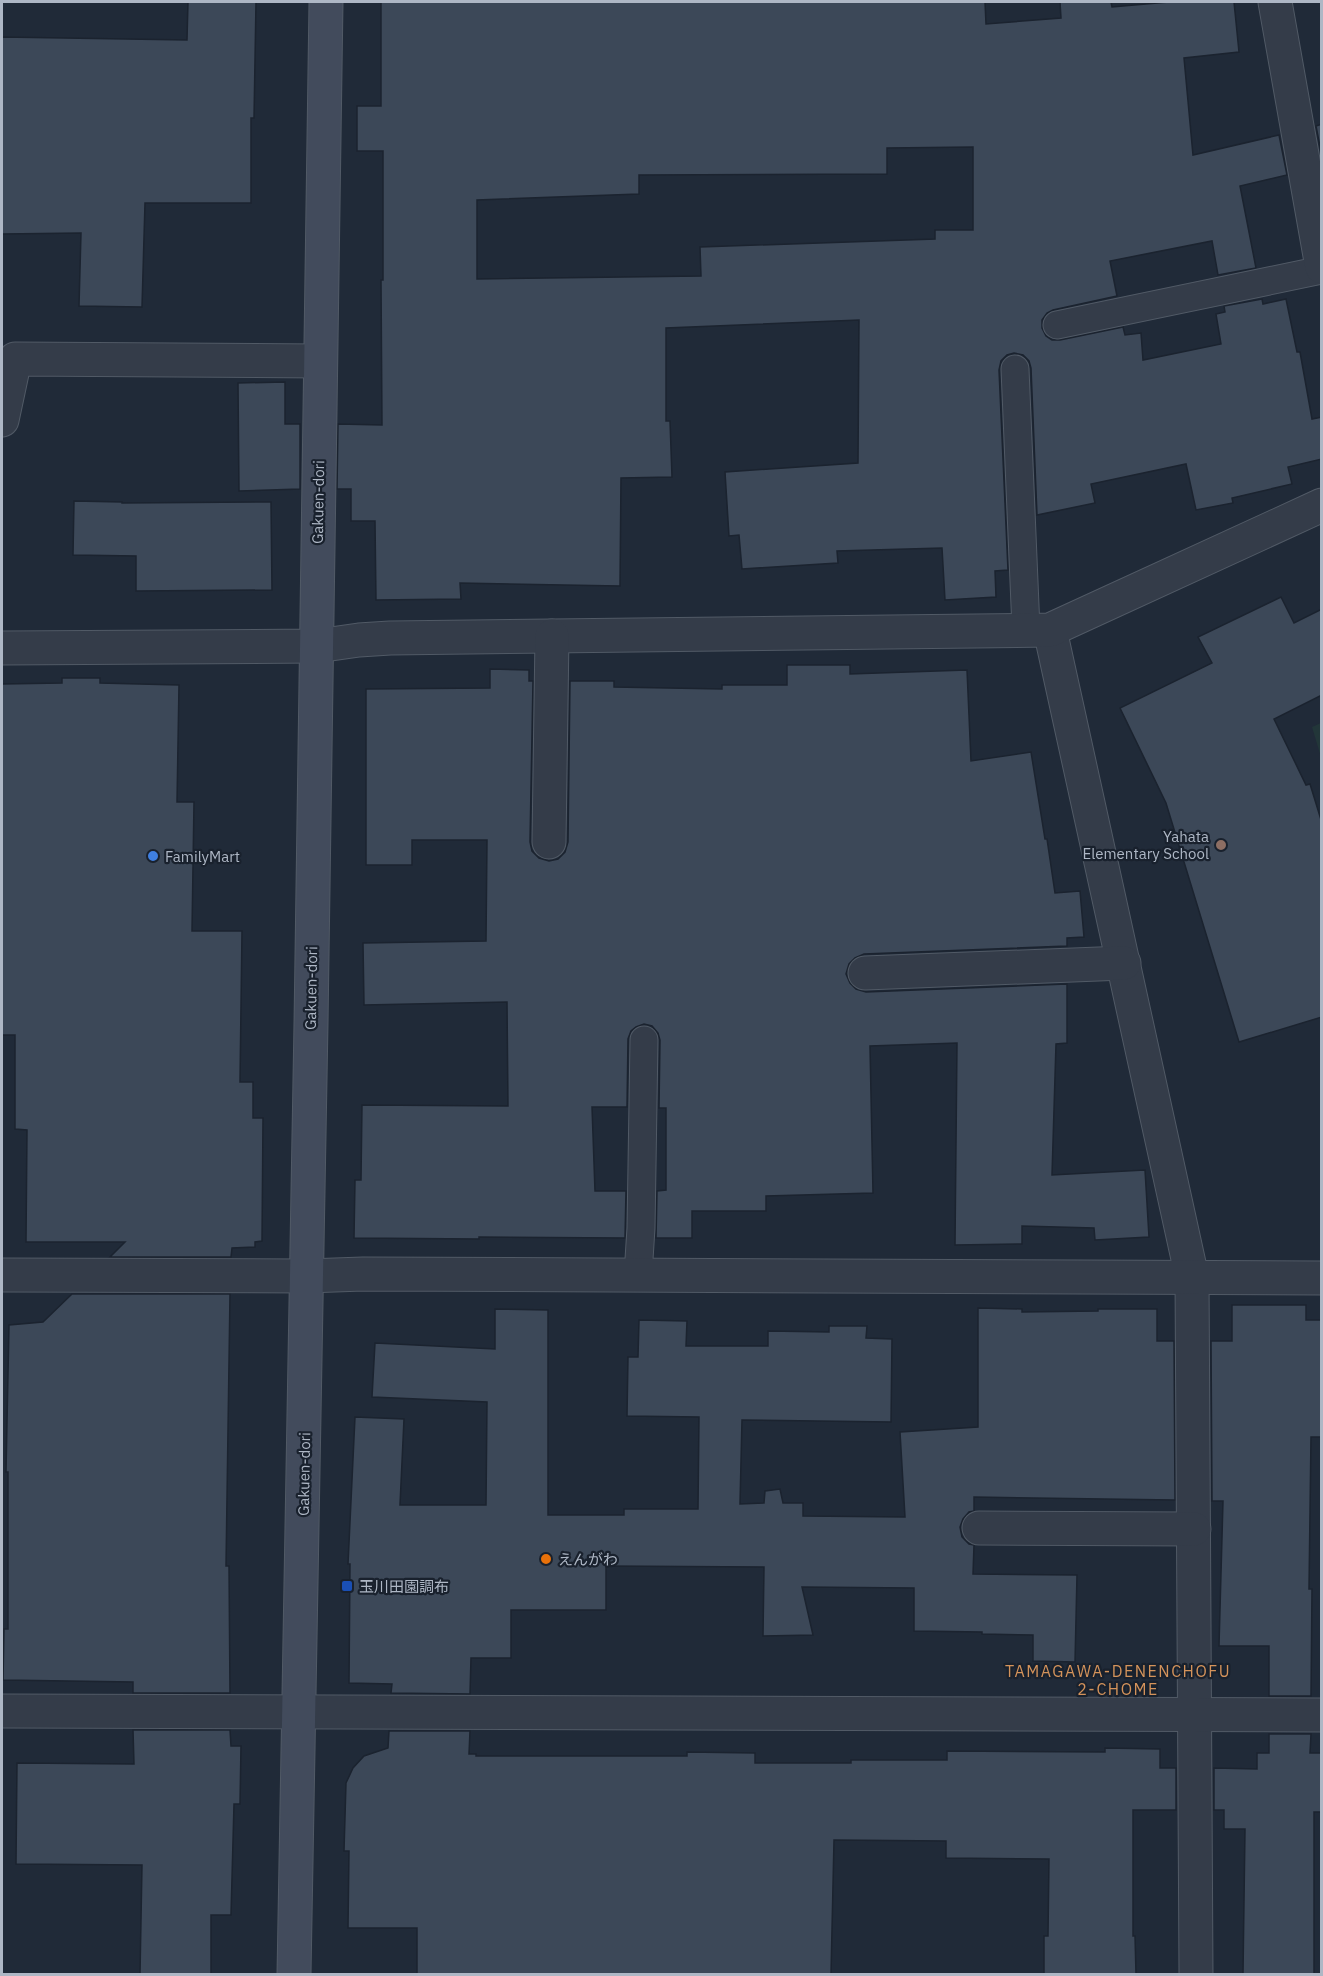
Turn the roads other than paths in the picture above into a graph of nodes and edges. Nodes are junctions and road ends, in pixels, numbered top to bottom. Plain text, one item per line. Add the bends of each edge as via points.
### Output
1 (327, 2) edge
2 (1275, 2) edge
3 (1322, 268) edge
4 (1057, 325) dead end
5 (8, 359) edge
6 (320, 361) junction
7 (1014, 369) dead end
8 (2, 420) edge
9 (1322, 505) edge
10 (1038, 630) junction
11 (552, 636) junction
12 (317, 646) junction
13 (2, 648) edge
14 (549, 842) dead end
15 (1124, 963) junction
16 (865, 973) dead end
17 (644, 1040) dead end
18 (2, 1275) edge
19 (638, 1275) junction
20 (307, 1276) junction
21 (1192, 1277) junction
22 (1322, 1278) edge
23 (979, 1528) dead end
24 (1194, 1529) junction
25 (2, 1711) edge
26 (301, 1711) junction
27 (1322, 1715) edge
28 (1196, 1716) junction
29 (294, 1974) edge
30 (1196, 1974) edge

1 - 6 street, Gakuen-dori
2 - 3 street
3 - 4 lane
5 - 6 street
5 - 8 street
6 - 12 street, Gakuen-dori
7 - 10 lane
9 - 10 street
10 - 11 street
10 - 15 street
11 - 12 street via 390,638
11 - 14 street
12 - 13 street
12 - 20 street, Gakuen-dori
15 - 16 street
15 - 21 street
17 - 19 lane
18 - 20 street
19 - 20 street
19 - 21 street
20 - 26 street, Gakuen-dori
21 - 22 street
21 - 24 street
23 - 24 street
24 - 28 street
25 - 26 street
26 - 28 street
26 - 29 street, Gakuen-dori
27 - 28 street
28 - 30 street

